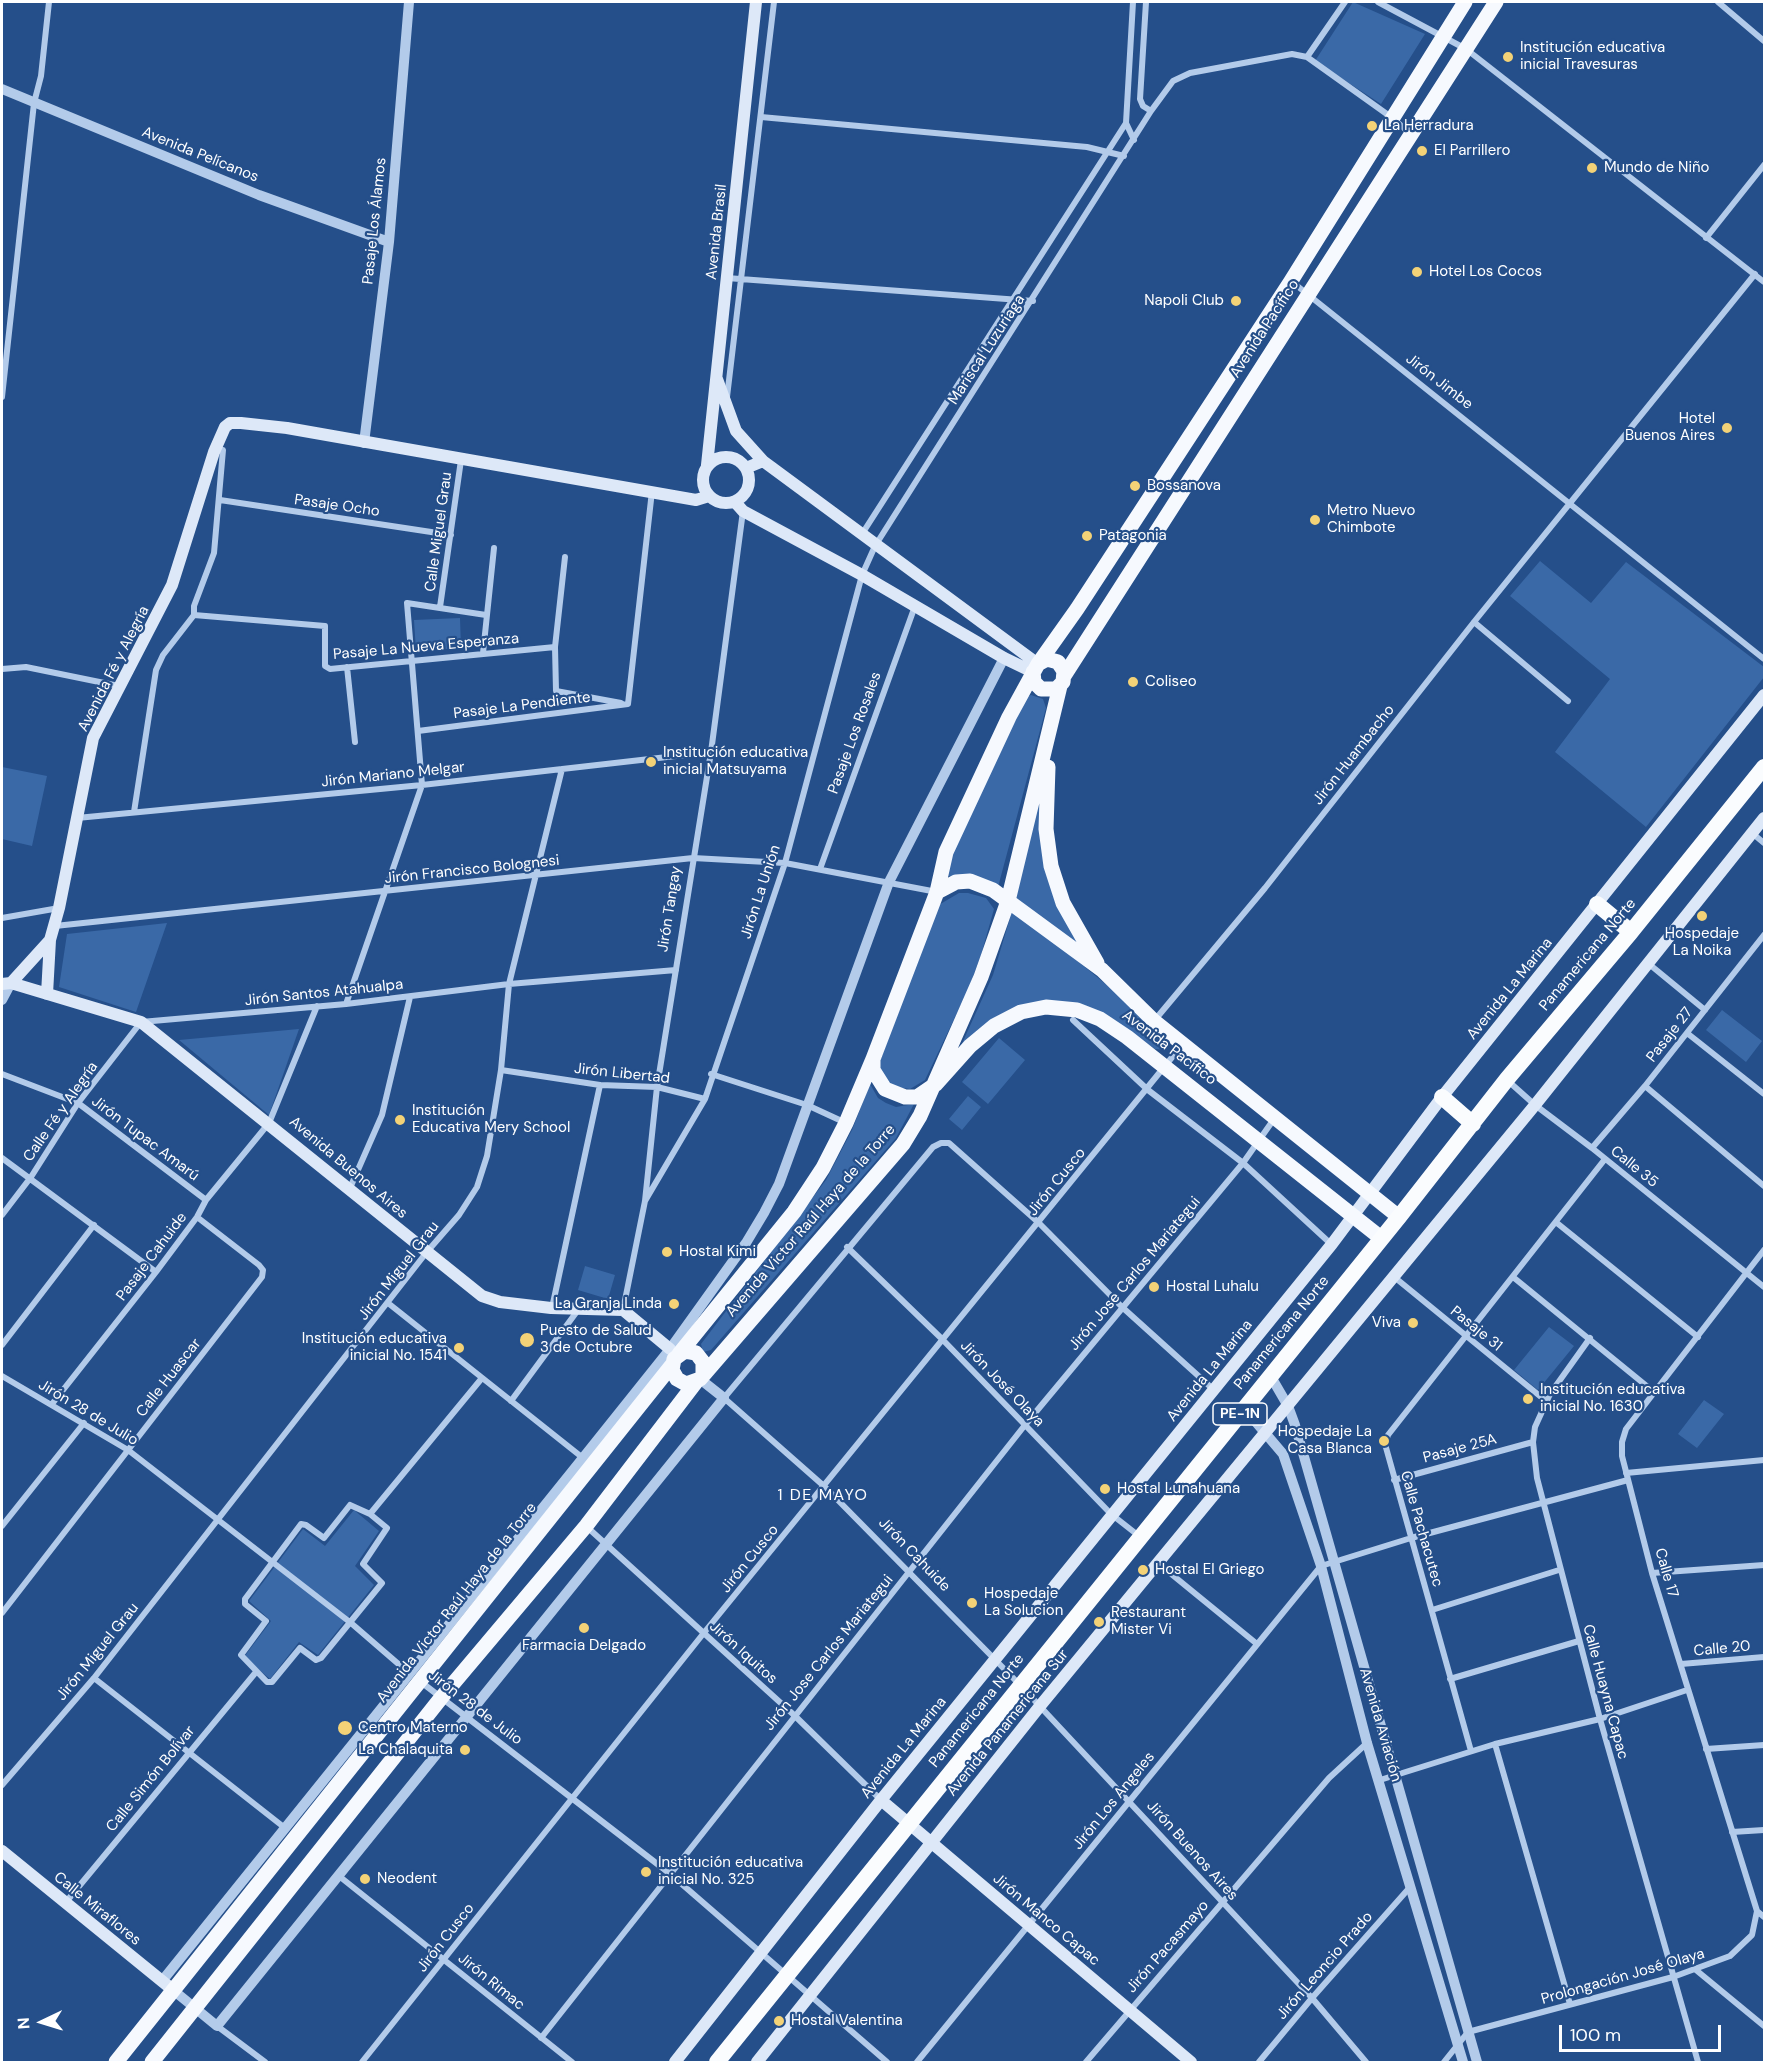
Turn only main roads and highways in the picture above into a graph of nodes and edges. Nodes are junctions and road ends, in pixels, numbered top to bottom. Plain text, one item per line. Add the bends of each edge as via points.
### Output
1 (756, 2) edge
2 (1465, 2) edge
3 (1496, 2) edge
4 (716, 375) junction
5 (736, 431) junction
6 (763, 460) junction
7 (707, 465) junction
8 (744, 466) junction
9 (709, 496) junction
10 (739, 507) junction
11 (1035, 668) junction
12 (1062, 681) junction
13 (1764, 695) edge
14 (1048, 741) junction
15 (1764, 767) edge
16 (1764, 818) edge
17 (937, 892) junction
18 (1008, 901) junction
19 (1597, 904) junction
20 (1631, 932) junction
21 (50, 940) junction
22 (1102, 970) junction
23 (6, 983) edge
24 (47, 994) junction
25 (873, 1059) junction
26 (936, 1084) junction
27 (1443, 1097) junction
28 (1473, 1124) junction
29 (1369, 1192) junction
30 (1353, 1216) junction
31 (1399, 1217) junction
32 (1381, 1238) junction
33 (674, 1356) junction
34 (699, 1378) junction
35 (881, 1800) junction
36 (910, 1823) junction
37 (931, 1843) junction
38 (2, 1851) edge
39 (167, 1986) junction
40 (116, 2062) edge
41 (152, 2062) edge
42 (675, 2062) edge
43 (717, 2062) edge
44 (757, 2062) edge
45 (1191, 2062) edge

1 - 4 main road, Avenida Brasil
2 - 11 main road, Avenida Pacífico via 1291,280
3 - 12 main road, Avenida Pacífico
4 - 5 main road
4 - 7 main road, Avenida Brasil
5 - 6 main road
5 - 8 main road
6 - 8 main road
6 - 11 main road
7 - 8 main road via 722,457 733,458
7 - 9 main road via 702,481
8 - 10 main road via 749,479
9 - 10 main road
9 - 21 main road, Avenida Fé y Alegría via 696,500 286,429 230,423 214,452 172,585 93,738
10 - 11 main road via 1004,658
11 - 12 main road via 1047,659 1058,662
11 - 12 main road via 1034,682 1041,689 1051,691
11 - 17 main road, Avenida Pacífico via 946,852
12 - 14 main road, Avenida Pacífico
13 - 19 main road, Avenida La Marina
14 - 18 main road, Avenida Pacífico
14 - 22 main road via 1046,828 1050,866 1063,903
15 - 20 highway, Panamericana Norte / PE-1N
16 - 37 main road, Avenida Panamericana Sur via 1535,1105
17 - 18 main road via 956,882 970,881 983,884
17 - 25 main road, Avenida Pacífico
18 - 22 main road, Avenida Pacífico
18 - 26 main road, Avenida Pacífico
19 - 20 highway
19 - 27 main road, Avenida La Marina
20 - 28 highway, Panamericana Norte / PE-1N
21 - 23 main road, Avenida Fé y Alegría
21 - 24 main road, Avenida Fé y Alegría
22 - 29 main road, Avenida Pacífico via 1154,1021
23 - 24 main road, Avenida Buenos Aires
24 - 33 main road, Avenida Buenos Aires via 141,1022 482,1296 551,1308 623,1310
25 - 26 main road via 878,1081 895,1095 916,1096
25 - 33 main road, Avenida Victor Raúl Haya de la Torre via 846,1124 794,1212
26 - 30 main road, Avenida Pacífico via 994,1026 1021,1012 1046,1007 1077,1010 1100,1019 1127,1037
26 - 34 main road, Avenida Victor Raúl Haya de la Torre via 903,1144
27 - 28 highway
27 - 29 main road, Avenida La Marina
28 - 31 highway, Panamericana Norte / PE-1N
29 - 30 main road, Avenida La Marina
29 - 31 main road, Avenida Pacífico
30 - 32 main road, Avenida Pacífico
30 - 35 main road, Avenida La Marina
31 - 32 highway, Panamericana Norte / PE-1N
32 - 36 highway, Panamericana Norte / PE-1N
33 - 34 main road via 676,1379 686,1384
33 - 34 main road via 691,1351 700,1357
33 - 39 main road, Avenida Victor Raúl Haya de la Torre
34 - 41 main road, Avenida Victor Raúl Haya de la Torre via 586,1526 441,1698
35 - 36 main road, Jirón Manco Capac
35 - 42 main road, Avenida La Marina
36 - 37 main road, Jirón Manco Capac
36 - 43 highway, Panamericana Norte / PE-1N
37 - 44 main road, Avenida Panamericana Sur
37 - 45 main road, Jirón Manco Capac
38 - 39 main road, Calle Miraflores
39 - 40 main road, Avenida Victor Raúl Haya de la Torre

